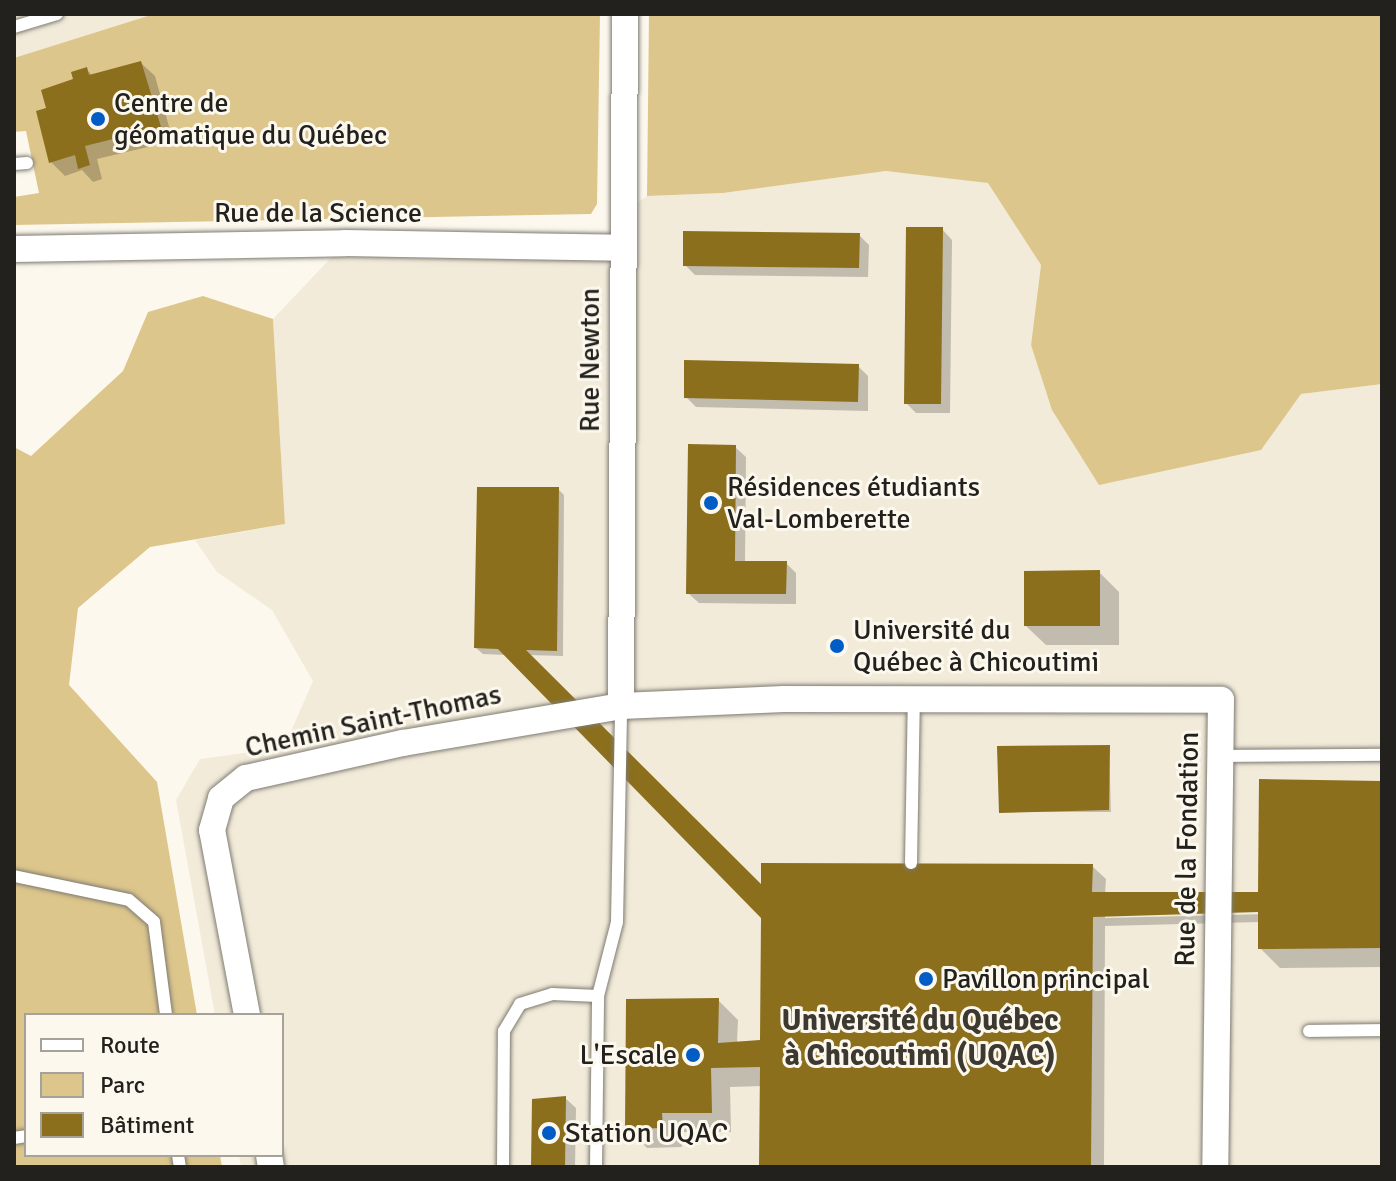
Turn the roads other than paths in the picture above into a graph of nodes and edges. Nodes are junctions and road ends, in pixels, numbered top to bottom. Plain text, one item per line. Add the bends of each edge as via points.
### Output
1 (57, 14) edge
2 (625, 14) edge
3 (14, 27) edge
4 (622, 248) junction
5 (14, 249) edge
6 (914, 699) junction
7 (621, 706) junction
8 (1382, 755) edge
9 (1221, 756) junction
10 (911, 863) dead end
11 (14, 876) edge
12 (598, 996) junction
13 (166, 1013) edge
14 (247, 1013) edge
15 (1382, 1030) edge
16 (1309, 1031) dead end
17 (503, 1167) edge
18 (596, 1167) edge
19 (1215, 1167) edge

1 - 3 lane
2 - 4 street, Rue Newton
4 - 5 street, Rue de la Science via 345,243
4 - 7 street, Rue Newton
6 - 7 street, Rue de la Fondation
6 - 9 street, Rue de la Fondation via 1221,700
6 - 10 lane
7 - 12 lane via 617,922
7 - 14 street, Chemin Saint-Thomas via 403,743 246,778 232,786 214,813 212,830
8 - 9 lane
9 - 19 street, Rue de la Fondation
11 - 13 lane via 129,900 154,922
12 - 17 lane via 552,994 520,1004 504,1031
12 - 18 lane
15 - 16 lane

